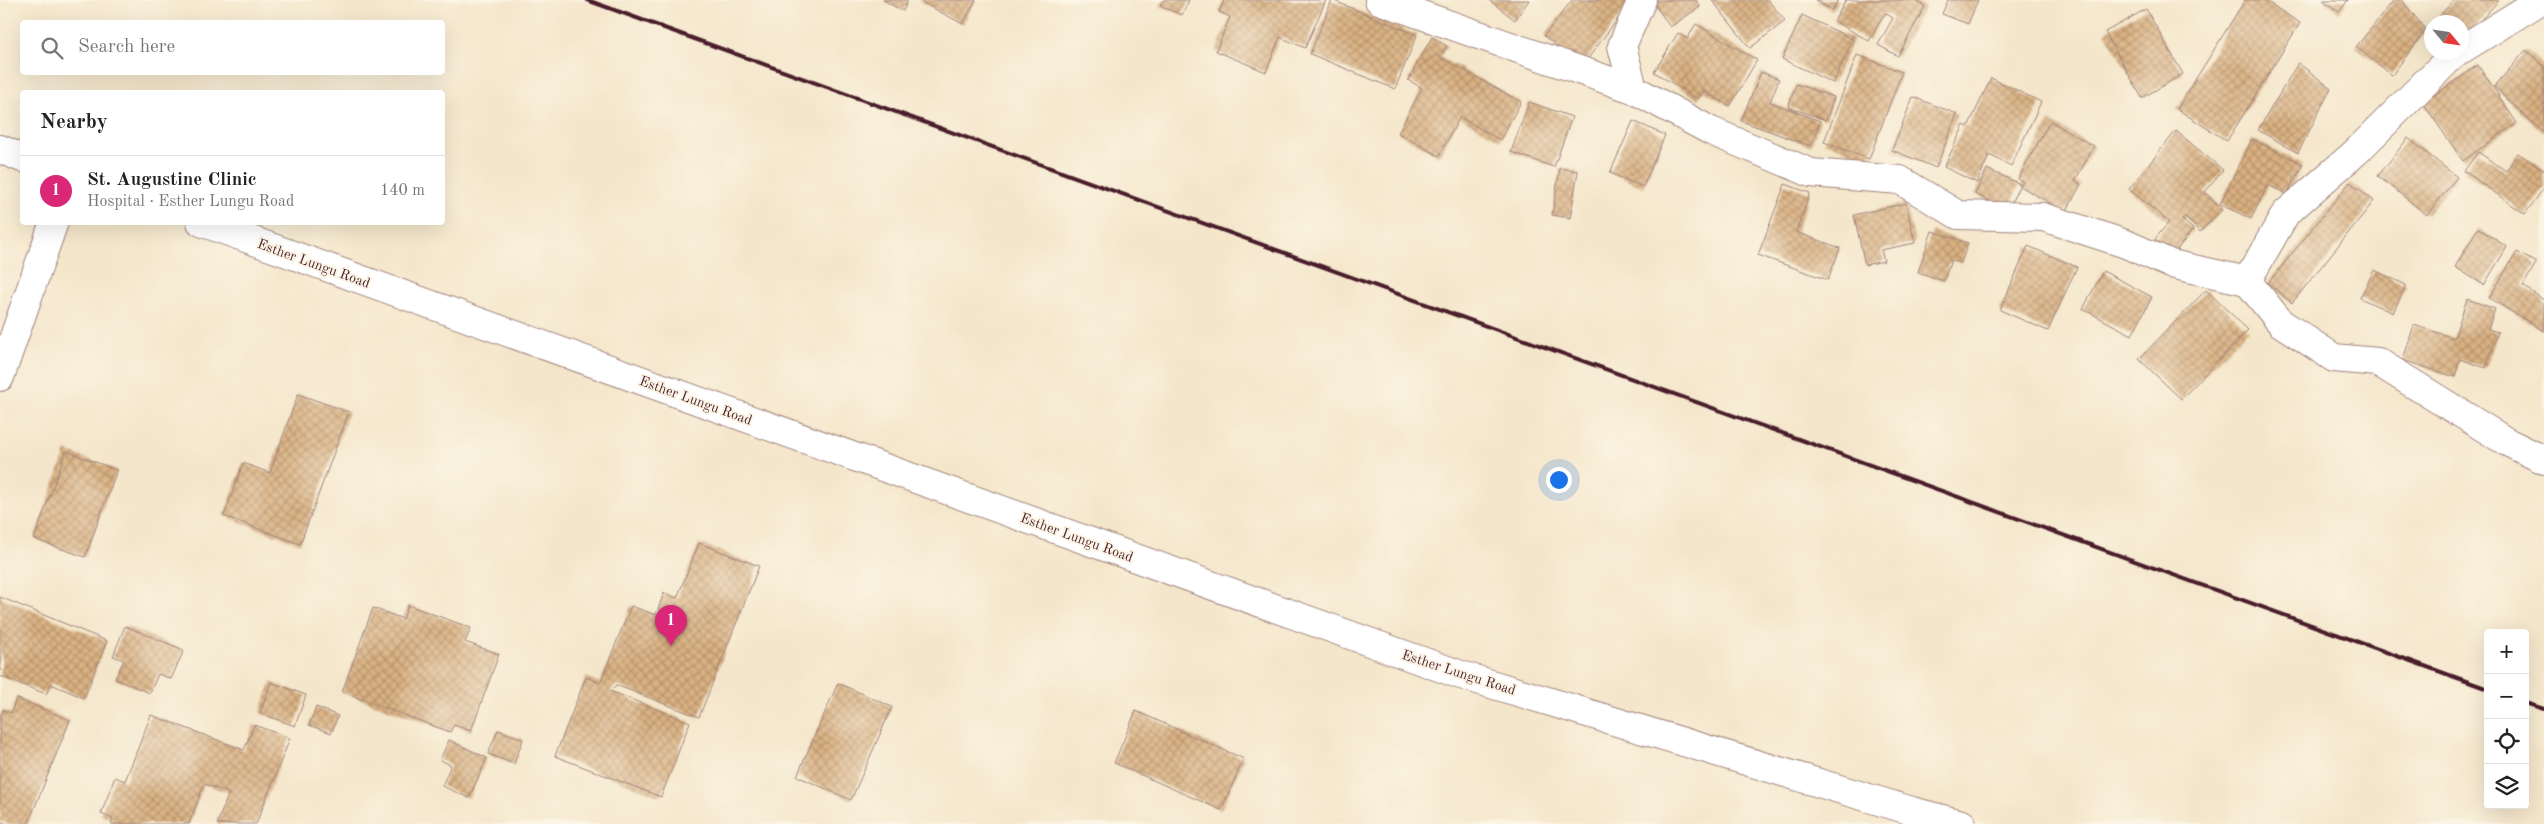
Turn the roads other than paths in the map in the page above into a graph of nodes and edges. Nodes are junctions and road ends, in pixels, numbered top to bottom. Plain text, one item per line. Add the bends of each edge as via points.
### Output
1 (1379, 0) edge
2 (1642, 0) edge
3 (2541, 0) edge
4 (2469, 45) edge
5 (2448, 60) edge
6 (1633, 89) junction
7 (0, 149) edge
8 (20, 157) edge
9 (53, 225) edge
10 (209, 225) edge
11 (2247, 281) junction
12 (0, 377) edge
13 (2544, 460) edge
14 (1962, 824) edge

1 - 6 street
2 - 6 street via 1622,46
3 - 4 street
5 - 11 street via 2356,152 2286,213
6 - 11 street via 1711,131 1811,173 1900,180 1958,215 2043,217 2126,244 2171,264
7 - 8 street
9 - 12 street
10 - 14 street, Esther Lungu Road via 1461,675
11 - 13 street via 2281,324 2334,358 2378,362 2508,442

